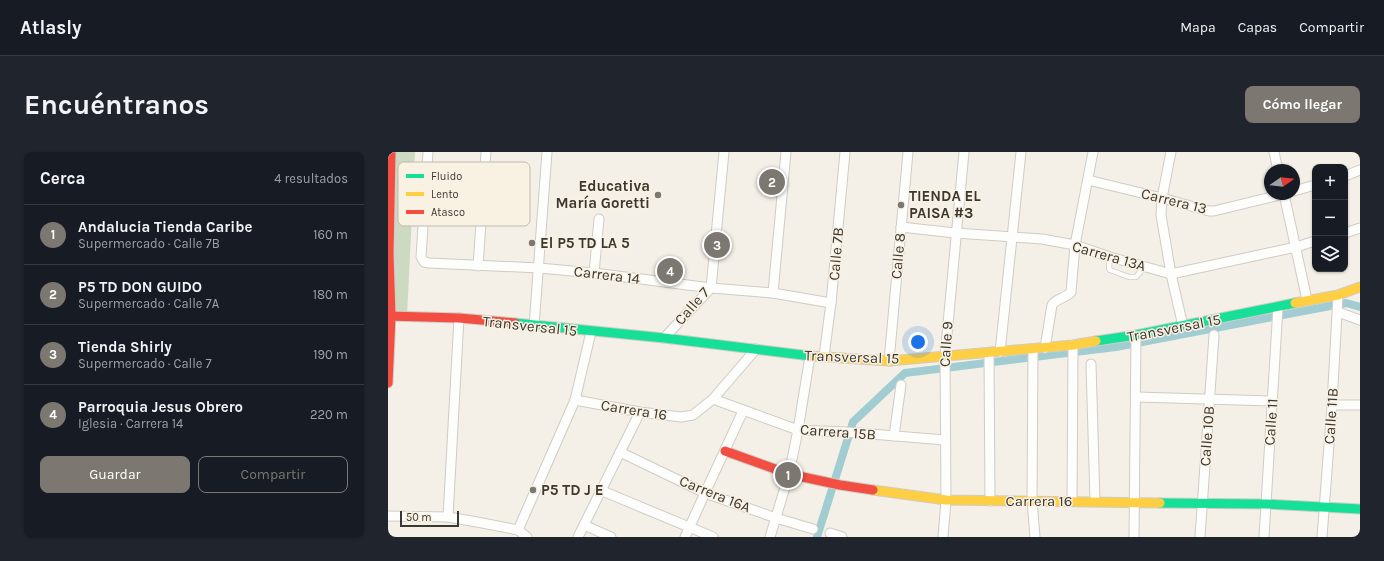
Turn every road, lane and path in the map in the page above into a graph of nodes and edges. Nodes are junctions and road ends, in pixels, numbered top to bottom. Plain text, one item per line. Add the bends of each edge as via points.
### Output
1 (391, 152) edge
2 (428, 152) edge
3 (486, 152) edge
4 (547, 152) edge
5 (724, 152) edge
6 (786, 152) edge
7 (845, 152) edge
8 (908, 152) edge
9 (964, 152) edge
10 (1021, 152) edge
11 (1093, 152) edge
12 (1171, 152) edge
13 (1274, 152) edge
14 (427, 162) edge
15 (485, 162) edge
16 (1277, 164) edge
17 (1360, 170) edge
18 (1348, 175) edge
19 (1088, 180) junction
20 (1312, 186) edge
21 (1300, 189) edge
22 (1162, 198) junction
23 (1264, 199) edge
24 (1285, 200) edge
25 (389, 203) edge
26 (599, 219) dead end
27 (423, 226) edge
28 (481, 226) edge
29 (901, 227) junction
30 (1360, 228) edge
31 (1348, 232) edge
32 (955, 234) junction
33 (1011, 238) junction
34 (1312, 242) edge
35 (1075, 246) junction
36 (1296, 247) junction
37 (1110, 257) junction
38 (478, 266) junction
39 (1145, 266) junction
40 (538, 268) junction
41 (594, 273) junction
42 (1171, 274) junction
43 (1360, 287) edge
44 (711, 288) junction
45 (773, 294) junction
46 (1307, 300) junction
47 (831, 303) junction
48 (1338, 304) junction
49 (1278, 314) junction
50 (389, 316) edge
51 (459, 318) junction
52 (1360, 320) edge
53 (534, 326) junction
54 (1183, 326) junction
55 (591, 332) junction
56 (1214, 335) dead end
57 (664, 338) junction
58 (1136, 340) junction
59 (1044, 348) junction
60 (756, 349) junction
61 (1073, 350) junction
62 (1000, 352) junction
63 (1033, 354) junction
64 (810, 356) junction
65 (824, 356) junction
66 (989, 356) junction
67 (945, 359) junction
68 (889, 361) junction
69 (1091, 364) dead end
70 (388, 383) edge
71 (901, 384) dead end
72 (1136, 397) junction
73 (713, 399) junction
74 (1209, 399) junction
75 (575, 400) junction
76 (1272, 401) junction
77 (1332, 405) junction
78 (1360, 405) edge
79 (743, 411) junction
80 (640, 412) junction
81 (798, 430) junction
82 (894, 436) junction
83 (945, 440) junction
84 (725, 450) junction
85 (620, 452) junction
86 (789, 474) junction
87 (600, 490) junction
88 (705, 493) junction
89 (946, 500) junction
90 (1032, 500) junction
91 (990, 501) junction
92 (1072, 501) junction
93 (1095, 501) junction
94 (1202, 502) junction
95 (1134, 503) junction
96 (1266, 504) junction
97 (1324, 508) junction
98 (1360, 509) edge
99 (388, 516) edge
100 (448, 517) junction
101 (776, 518) junction
102 (584, 525) junction
103 (690, 527) junction
104 (813, 529) dead end
105 (518, 530) junction
106 (830, 534) dead end
107 (528, 537) edge
108 (578, 537) edge
109 (611, 537) edge
110 (685, 537) edge
111 (713, 537) edge
112 (770, 537) edge
113 (842, 537) edge
114 (943, 537) edge
115 (1035, 537) edge
116 (1134, 537) edge
117 (1200, 537) edge
118 (1264, 537) edge
119 (1322, 537) edge

1 - 25 street
2 - 14 street, Carrera 14
3 - 15 street
4 - 40 street
5 - 44 street, Calle 7
6 - 45 street
7 - 47 street, Calle 7B
8 - 29 street, Calle 8
9 - 32 street, Calle 9
10 - 33 street
11 - 19 street
12 - 22 street
13 - 16 street
17 - 18 street
19 - 22 street, Carrera 13
19 - 35 street
20 - 21 street
22 - 23 street, Carrera 13 via 1209,211
22 - 42 street via 1161,215
24 - 36 street
25 - 50 street
26 - 41 street
27 - 38 street, Carrera 14 via 421,257 424,262
28 - 38 street
29 - 32 street, Carrera 13A
29 - 68 street, Calle 8
30 - 31 street
32 - 33 street, Carrera 13A
32 - 67 street, Calle 9
33 - 35 street, Carrera 13A via 1042,239
33 - 62 street
34 - 36 street, Carrera 13A
35 - 37 street, Carrera 13A
35 - 59 street via 1071,292 1052,305
36 - 42 street, Carrera 13A
36 - 46 street
37 - 39 street, Carrera 13A
37 - 39 lane via 1110,270 1129,277 1136,276
38 - 40 street, Carrera 14
39 - 42 street, Carrera 13A
40 - 41 street, Carrera 14
40 - 53 street
41 - 44 street, Carrera 14
42 - 54 street
43 - 48 street, Transversal 15
44 - 45 street, Carrera 14
44 - 57 street, Calle 7
45 - 47 street, Carrera 14
46 - 48 street, Transversal 15
46 - 49 street, Transversal 15
47 - 65 street, Calle 7B
48 - 52 street
48 - 77 street, Calle 11B
49 - 54 street, Transversal 15
49 - 76 street, Calle 11
50 - 51 street, Transversal 15
50 - 70 street
51 - 53 street, Transversal 15
51 - 100 street
53 - 55 street, Transversal 15
54 - 58 street, Transversal 15
55 - 57 street, Transversal 15
55 - 75 street
56 - 74 street, Calle 10B
57 - 60 street, Transversal 15
58 - 61 street, Transversal 15
58 - 72 street
59 - 61 street, Transversal 15
59 - 63 street, Transversal 15
60 - 64 street, Transversal 15
60 - 73 street
61 - 92 street
62 - 63 street, Transversal 15
62 - 66 street, Transversal 15
63 - 90 street
64 - 65 street, Transversal 15
64 - 81 street
65 - 68 street, Transversal 15
66 - 67 street, Transversal 15
66 - 91 street
67 - 68 street, Transversal 15
67 - 83 street, Calle 9
69 - 93 street
71 - 82 street
72 - 74 street
72 - 95 street
73 - 79 street, Carrera 15B
73 - 80 street, Carrera 16 via 693,415 681,417
74 - 76 street
74 - 94 street, Calle 10B
75 - 80 street, Carrera 16
75 - 105 street
76 - 96 street, Calle 11
77 - 78 street
77 - 97 street, Calle 11B
79 - 81 street, Carrera 15B
79 - 84 street
80 - 85 street
81 - 82 street, Carrera 15B
81 - 86 street
82 - 83 street, Carrera 15B
83 - 89 street, Calle 9
84 - 86 street, Carrera 16
84 - 88 street
85 - 87 street
85 - 88 street, Carrera 16A
86 - 89 street, Carrera 16 via 840,485
86 - 101 street
87 - 102 street
87 - 103 street
88 - 101 street, Carrera 16A
88 - 103 street
89 - 91 street, Carrera 16
89 - 114 street, Calle 9
90 - 91 street, Carrera 16
90 - 92 street, Carrera 16
90 - 115 street
92 - 93 street, Carrera 16
93 - 95 street, Carrera 16
94 - 95 street, Carrera 16
94 - 96 street, Carrera 16
94 - 117 street, Calle 10B
95 - 116 street
96 - 97 street, Carrera 16
96 - 118 street, Calle 11
97 - 98 street, Carrera 16
97 - 119 street, Calle 11B
99 - 100 street
100 - 105 street
101 - 104 street, Carrera 16A
101 - 112 street
102 - 108 street
102 - 109 street
103 - 110 street
103 - 111 street
105 - 107 street
106 - 113 street

